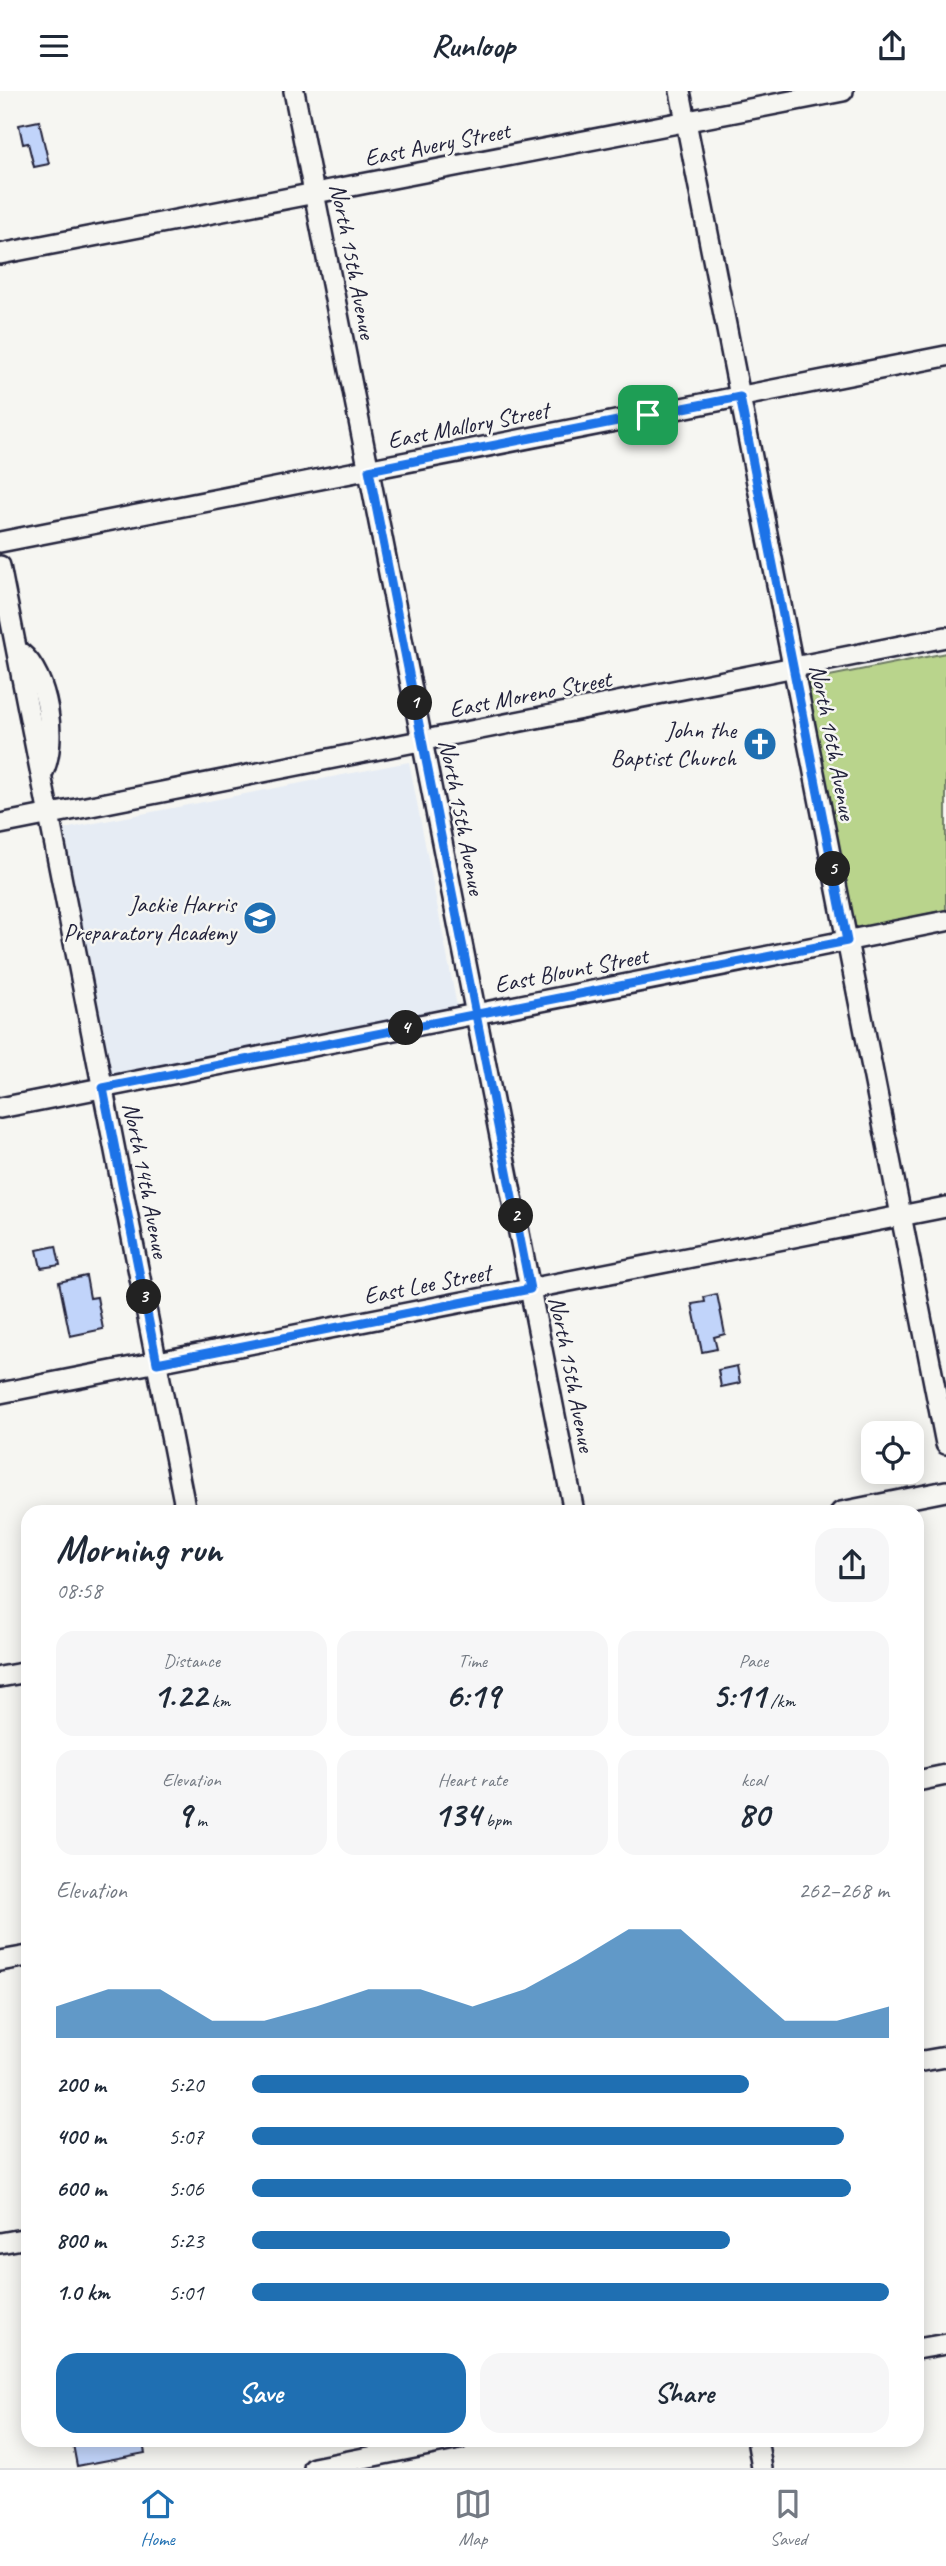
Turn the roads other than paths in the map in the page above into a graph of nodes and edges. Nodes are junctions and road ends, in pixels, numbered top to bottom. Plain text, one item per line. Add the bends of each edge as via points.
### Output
1 (294, 91) edge
2 (680, 91) edge
3 (843, 91) edge
4 (686, 121) junction
5 (314, 193) junction
6 (0, 254) edge
7 (946, 356) edge
8 (740, 397) junction
9 (369, 470) junction
10 (0, 542) edge
11 (0, 566) edge
12 (946, 637) edge
13 (793, 667) junction
14 (422, 741) junction
15 (49, 814) junction
16 (0, 824) edge
17 (946, 921) edge
18 (847, 941) junction
19 (476, 1014) junction
20 (103, 1088) junction
21 (0, 1108) edge
22 (946, 1207) edge
23 (901, 1216) junction
24 (530, 1289) junction
25 (157, 1363) junction
26 (0, 1393) edge
27 (946, 1444) edge
28 (946, 1491) edge
29 (185, 1505) edge
30 (573, 1505) edge
31 (876, 1505) edge
32 (21, 1673) edge
33 (0, 1677) edge
34 (946, 1775) edge
35 (924, 1780) edge
36 (21, 1957) edge
37 (0, 1961) edge
38 (946, 2057) edge
39 (924, 2061) edge
40 (21, 2239) edge
41 (0, 2243) edge
42 (946, 2344) edge
43 (924, 2348) edge
44 (416, 2447) edge
45 (758, 2447) edge
46 (372, 2455) edge
47 (314, 2468) edge
48 (762, 2468) edge

1 - 5 street, North 15th Avenue
2 - 4 street, North 16th Avenue
3 - 4 street, East Avery Street
4 - 5 street, East Avery Street
4 - 8 street, North 16th Avenue
5 - 6 street, East Avery Street
5 - 9 street, North 15th Avenue
7 - 8 street, East Mallory Street
8 - 9 street, East Mallory Street
8 - 13 street, North 16th Avenue
9 - 10 street, East Mallory Street
9 - 14 street, North 15th Avenue
11 - 15 street, North 14th Avenue via 17,649 32,667 49,716 49,754 41,776
12 - 13 street, East Moreno Street
13 - 14 street, East Moreno Street
13 - 18 street, North 16th Avenue
14 - 15 street, East Moreno Street
14 - 19 street, North 15th Avenue
15 - 16 street, East Moreno Street
15 - 20 street, North 14th Avenue
17 - 18 street, East Blount Street
18 - 19 street, East Blount Street
18 - 23 street, North 16th Avenue
19 - 20 street, East Blount Street
19 - 24 street, North 15th Avenue
20 - 21 street, East Blount Street
20 - 25 street, North 14th Avenue
22 - 23 street, East Lee Street
23 - 24 street, East Lee Street
23 - 27 street, North 16th Avenue
24 - 25 street, East Lee Street
24 - 30 street, North 15th Avenue
25 - 26 street, East Lee Street
25 - 29 street, North 14th Avenue
28 - 31 street
32 - 33 street
34 - 35 street
36 - 37 street
38 - 39 street
40 - 41 street
42 - 43 street
44 - 46 street
45 - 48 street
46 - 47 street

